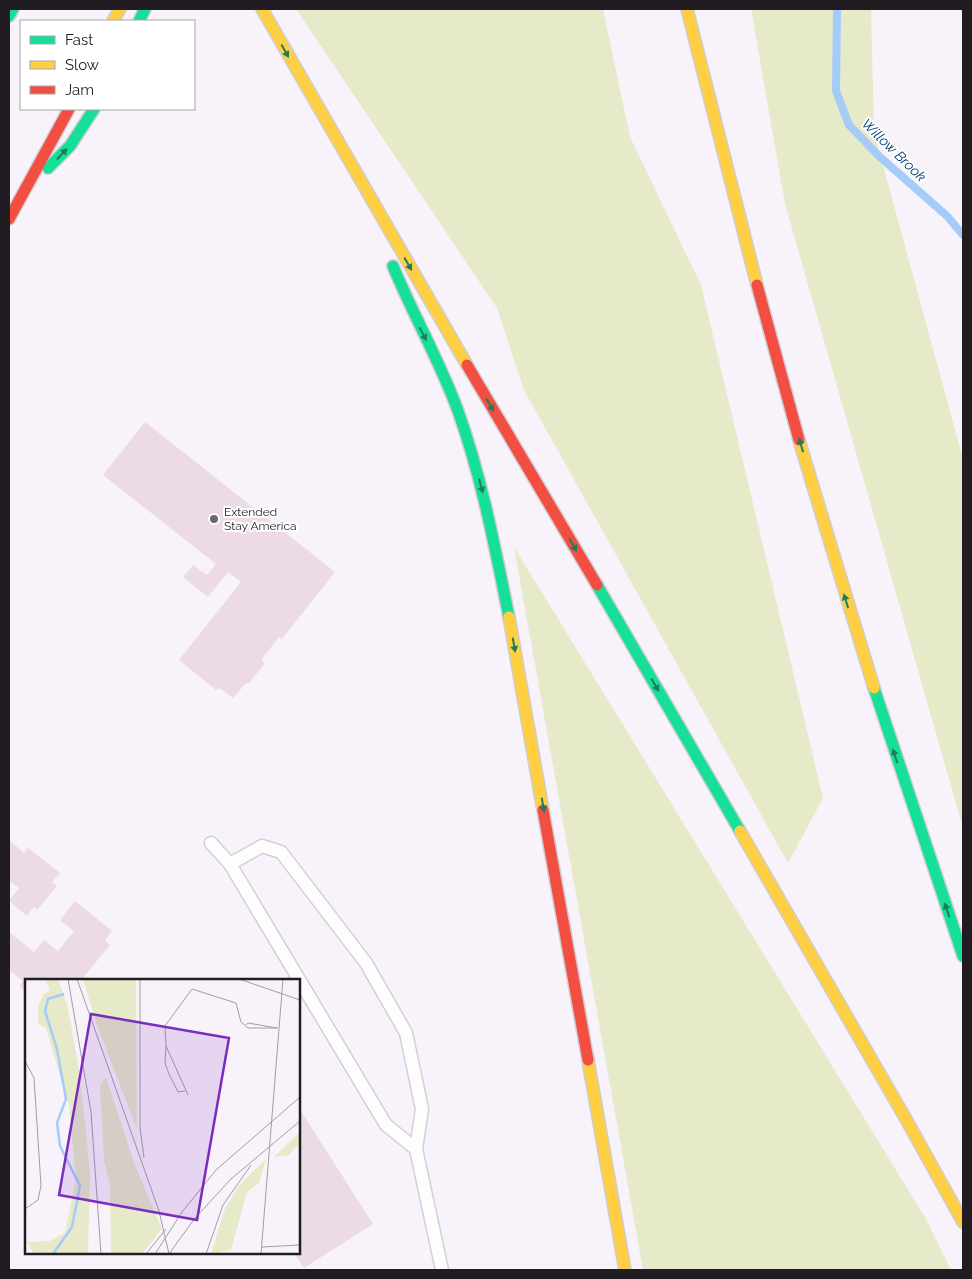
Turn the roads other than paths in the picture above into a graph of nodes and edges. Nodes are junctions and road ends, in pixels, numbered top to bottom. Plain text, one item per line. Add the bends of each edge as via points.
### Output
1 (13, 9) edge
2 (262, 9) edge
3 (687, 9) edge
4 (9, 16) edge
5 (68, 110) edge
6 (93, 110) edge
7 (26, 188) junction
8 (375, 207) junction
9 (9, 219) edge
10 (211, 843) dead end
11 (230, 864) junction
12 (963, 956) edge
13 (299, 979) edge
14 (300, 981) edge
15 (416, 1149) junction
16 (963, 1222) edge
17 (442, 1270) edge
18 (625, 1270) edge

1 - 4 highway
2 -> 8 highway
12 -> 3 highway via 898,764 823,522 749,253
5 - 7 highway
7 -> 6 highway via 70,146
7 - 9 highway
8 -> 16 highway via 705,770
8 -> 18 highway via 402,291 458,411 489,516
10 - 11 lane
11 - 13 lane
11 - 15 lane via 262,846 281,852 366,963 406,1033 422,1109
14 - 15 lane via 386,1125
15 - 17 lane

